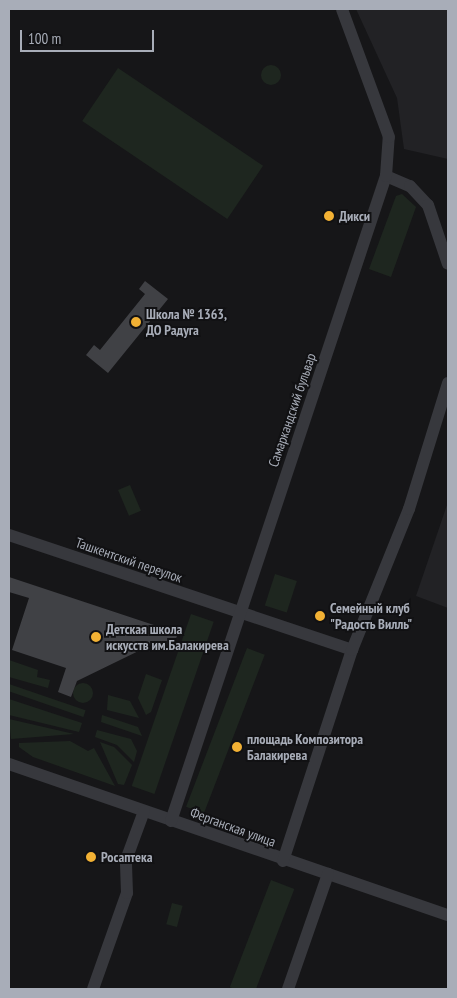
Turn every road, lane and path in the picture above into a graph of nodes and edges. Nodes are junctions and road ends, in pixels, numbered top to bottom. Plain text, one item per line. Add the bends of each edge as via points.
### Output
1 (342, 9) edge
2 (386, 176) junction
3 (448, 264) edge
4 (448, 383) edge
5 (9, 535) edge
6 (239, 612) junction
7 (352, 650) junction
8 (9, 764) edge
9 (144, 811) junction
10 (171, 821) junction
11 (283, 861) junction
12 (328, 874) junction
13 (448, 915) edge
14 (93, 989) edge
15 (288, 989) edge

1 - 2 street, Самаркандский бульвар via 389,137
2 - 3 street via 418,192 428,205
2 - 6 street, Самаркандский бульвар
4 - 7 street via 409,509
5 - 6 street, Ташкентский переулок
6 - 7 street, Ташкентский переулок
6 - 10 street, Самаркандский бульвар
7 - 11 street
8 - 9 street, Ферганская улица
9 - 10 street, Ферганская улица
9 - 14 street via 126,860 126,893
10 - 11 street, Ферганская улица
11 - 12 street, Ферганская улица
12 - 13 street, Ферганская улица
12 - 15 street

